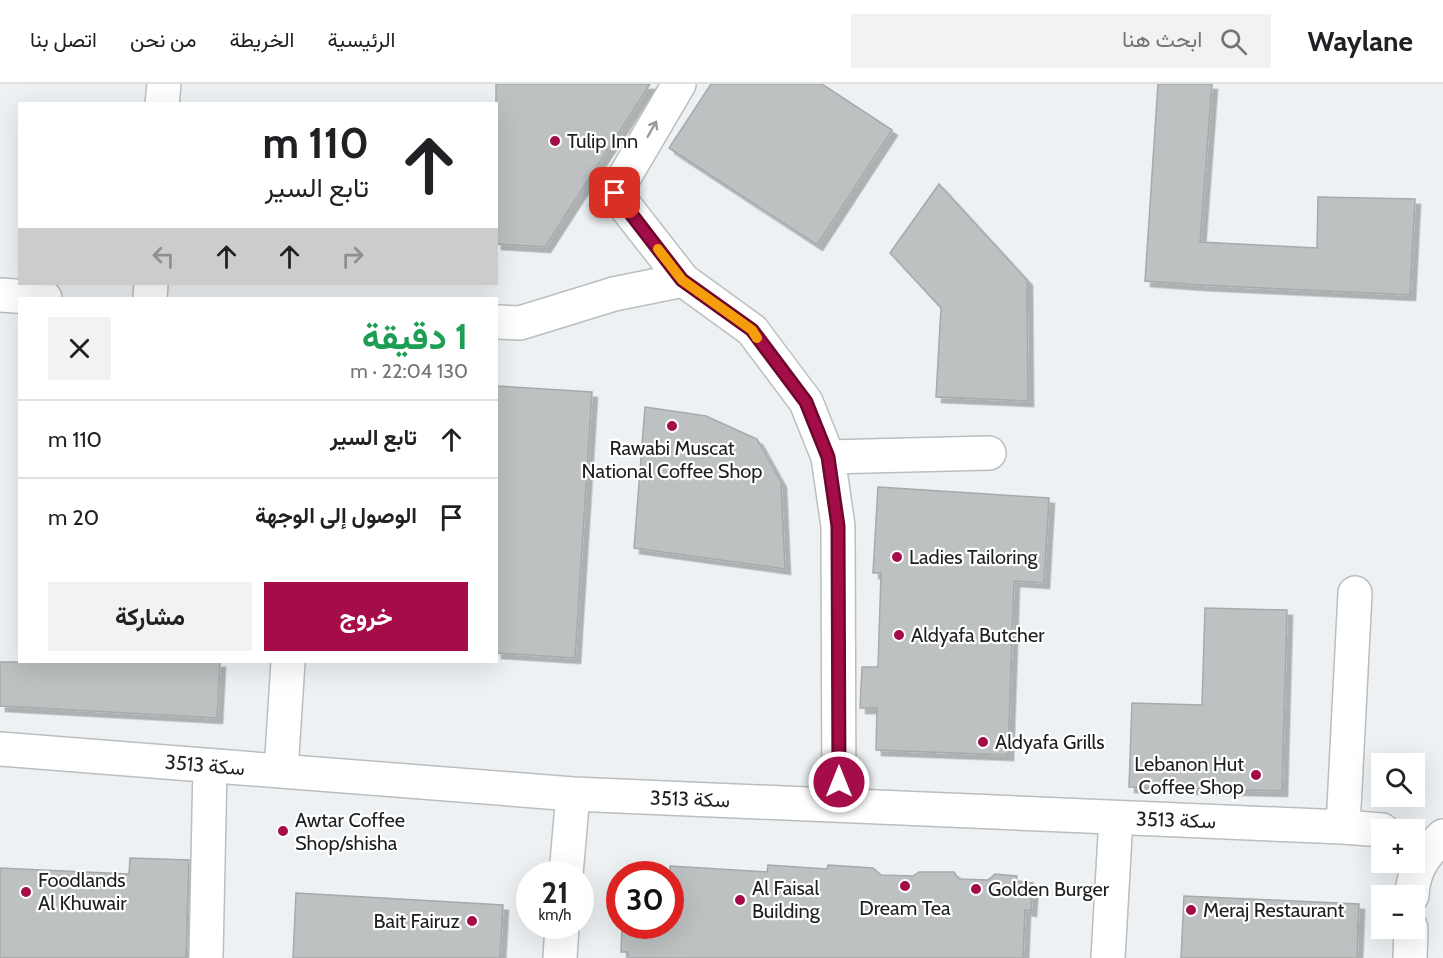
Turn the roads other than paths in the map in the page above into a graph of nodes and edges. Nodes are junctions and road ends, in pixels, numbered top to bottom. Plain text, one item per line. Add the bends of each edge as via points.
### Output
1 (164, 84) edge
2 (679, 84) edge
3 (162, 102) edge
4 (682, 280) junction
5 (0, 295) edge
6 (30, 297) edge
7 (498, 322) edge
8 (989, 453) dead end
9 (828, 457) junction
10 (1355, 593) dead end
11 (288, 663) edge
12 (0, 749) edge
13 (210, 766) junction
14 (281, 771) junction
15 (573, 794) junction
16 (839, 805) junction
17 (1116, 818) junction
18 (1369, 832) edge
19 (1425, 834) edge
20 (1443, 836) edge
21 (567, 861) edge
22 (1408, 880) edge
23 (561, 939) edge
24 (1411, 939) edge
25 (206, 958) edge
26 (560, 958) edge
27 (1108, 958) edge
28 (1410, 958) edge

1 - 3 street
4 -> 2 street via 615,193
4 - 7 street via 614,294 520,323
4 - 9 street via 752,330 806,402
5 - 6 street
8 - 9 street
9 - 16 street via 838,526
10 - 18 street
11 - 14 street
12 - 13 street, سكة 3513
13 - 14 street, سكة 3513
13 - 25 street
14 - 15 street, سكة 3513
15 - 16 street, سكة 3513
15 - 21 street
16 - 17 street, سكة 3513
17 - 18 street, سكة 3513
17 - 27 street
19 - 20 street
20 - 22 street
23 - 26 street
24 - 28 street

